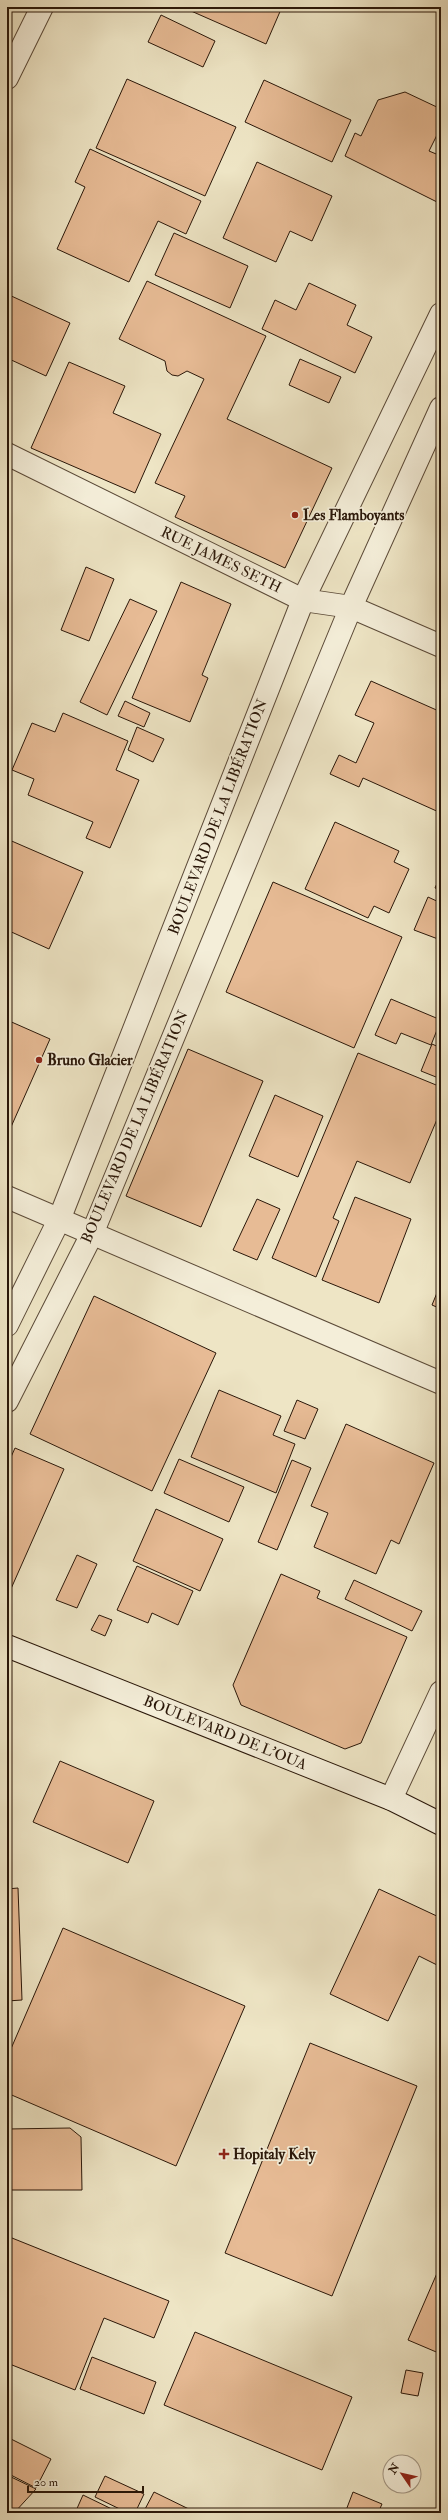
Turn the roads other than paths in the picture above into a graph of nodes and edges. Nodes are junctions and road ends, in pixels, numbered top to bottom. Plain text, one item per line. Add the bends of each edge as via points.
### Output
1 (42, 7) edge
2 (7, 78) edge
3 (441, 314) edge
4 (441, 408) edge
5 (7, 454) edge
6 (303, 600) junction
7 (351, 607) junction
8 (441, 646) edge
9 (7, 1197) edge
10 (59, 1220) junction
11 (92, 1234) junction
12 (7, 1325) edge
13 (441, 1383) edge
14 (7, 1401) edge
15 (7, 1646) edge
16 (441, 1692) edge
17 (392, 1799) junction
18 (441, 1824) edge

1 - 2 street
3 - 6 street, BOULEVARD DE LA LIBÉRATION
4 - 7 street, BOULEVARD DE LA LIBÉRATION
5 - 6 street, RUE JAMES SETH
6 - 7 street, RUE JAMES SETH
6 - 10 street, BOULEVARD DE LA LIBÉRATION
7 - 8 street, RUE JAMES SETH
7 - 11 street, BOULEVARD DE LA LIBÉRATION
9 - 10 street
10 - 11 street
10 - 12 street, BOULEVARD DE LA LIBÉRATION
11 - 13 street
11 - 14 street, BOULEVARD DE LA LIBÉRATION
15 - 17 street, BOULEVARD DE L'OUA
16 - 17 street
17 - 18 street, BOULEVARD DE L'OUA

